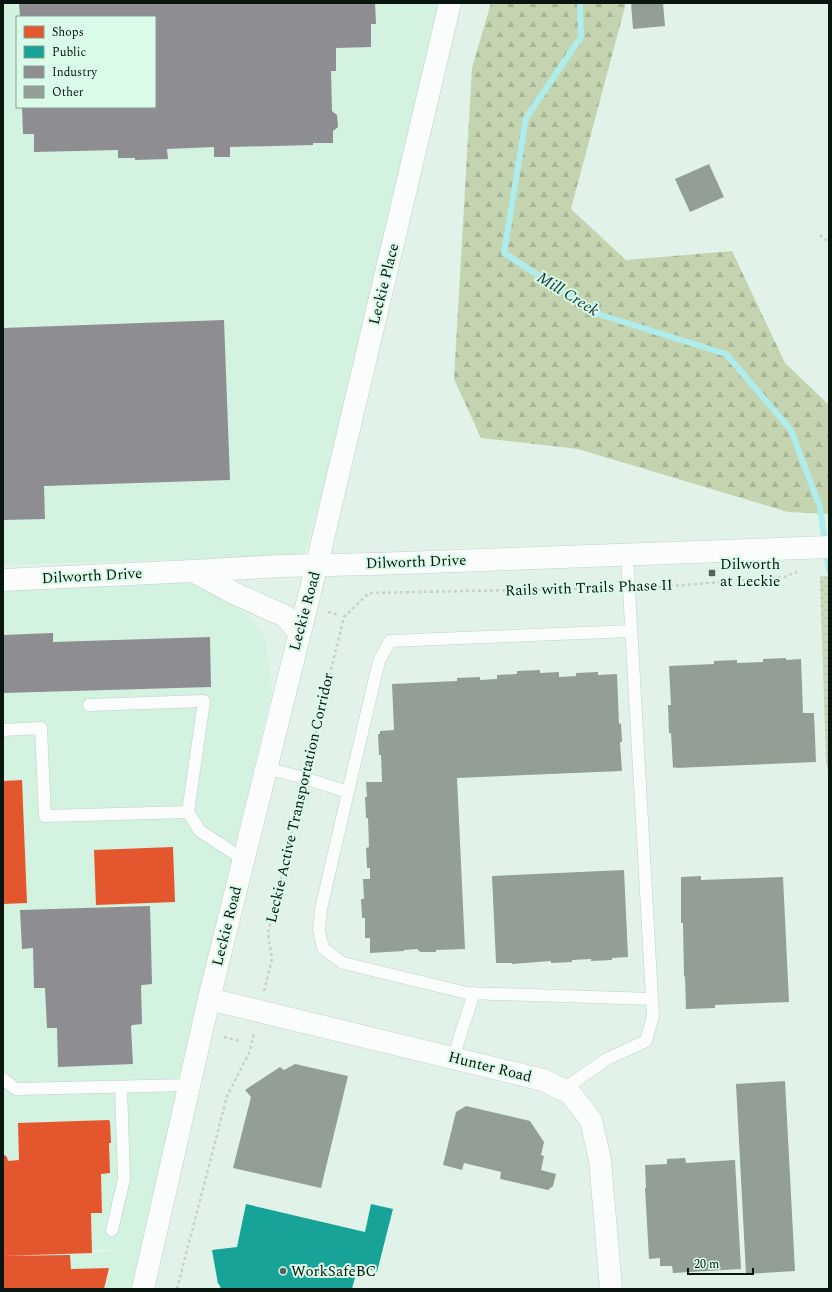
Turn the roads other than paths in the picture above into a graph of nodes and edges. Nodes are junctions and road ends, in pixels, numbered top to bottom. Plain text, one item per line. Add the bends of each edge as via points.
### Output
1 (450, 3) edge
2 (829, 547) edge
3 (627, 554) junction
4 (317, 564) junction
5 (193, 572) junction
6 (3, 580) edge
7 (631, 631) junction
8 (299, 633) junction
9 (89, 705) dead end
10 (3, 730) edge
11 (266, 768) junction
12 (348, 792) junction
13 (188, 812) junction
14 (244, 860) junction
15 (474, 993) junction
16 (209, 999) junction
17 (652, 999) junction
18 (453, 1058) junction
19 (3, 1079) edge
20 (190, 1085) junction
21 (121, 1087) junction
22 (563, 1090) junction
23 (112, 1230) dead end
24 (144, 1289) edge
25 (611, 1289) edge

1 - 4 main road, Leckie Place
2 - 3 main road, Dilworth Drive
3 - 4 main road, Dilworth Drive
3 - 7 lane
4 - 5 main road, Dilworth Drive
4 - 8 main road, Leckie Road
5 - 6 main road, Dilworth Drive
5 - 8 main road via 285,616
7 - 12 lane via 390,641 379,661
7 - 17 lane
8 - 11 main road, Leckie Road
9 - 13 lane via 204,701
10 - 13 lane via 41,728 45,816
11 - 12 lane
11 - 14 main road, Leckie Road
12 - 15 lane via 321,909 318,931 323,948 343,964
13 - 14 lane via 200,831
14 - 16 main road, Leckie Road
15 - 17 lane
15 - 18 lane
16 - 18 main road, Hunter Road
16 - 20 main road, Leckie Road
17 - 22 lane via 653,1016 646,1042 605,1060
18 - 22 main road, Hunter Road via 543,1080
19 - 21 lane via 16,1089
20 - 21 lane
20 - 24 main road, Leckie Road
21 - 23 lane via 124,1179
22 - 25 main road, Hunter Road via 570,1093 591,1120 600,1160

